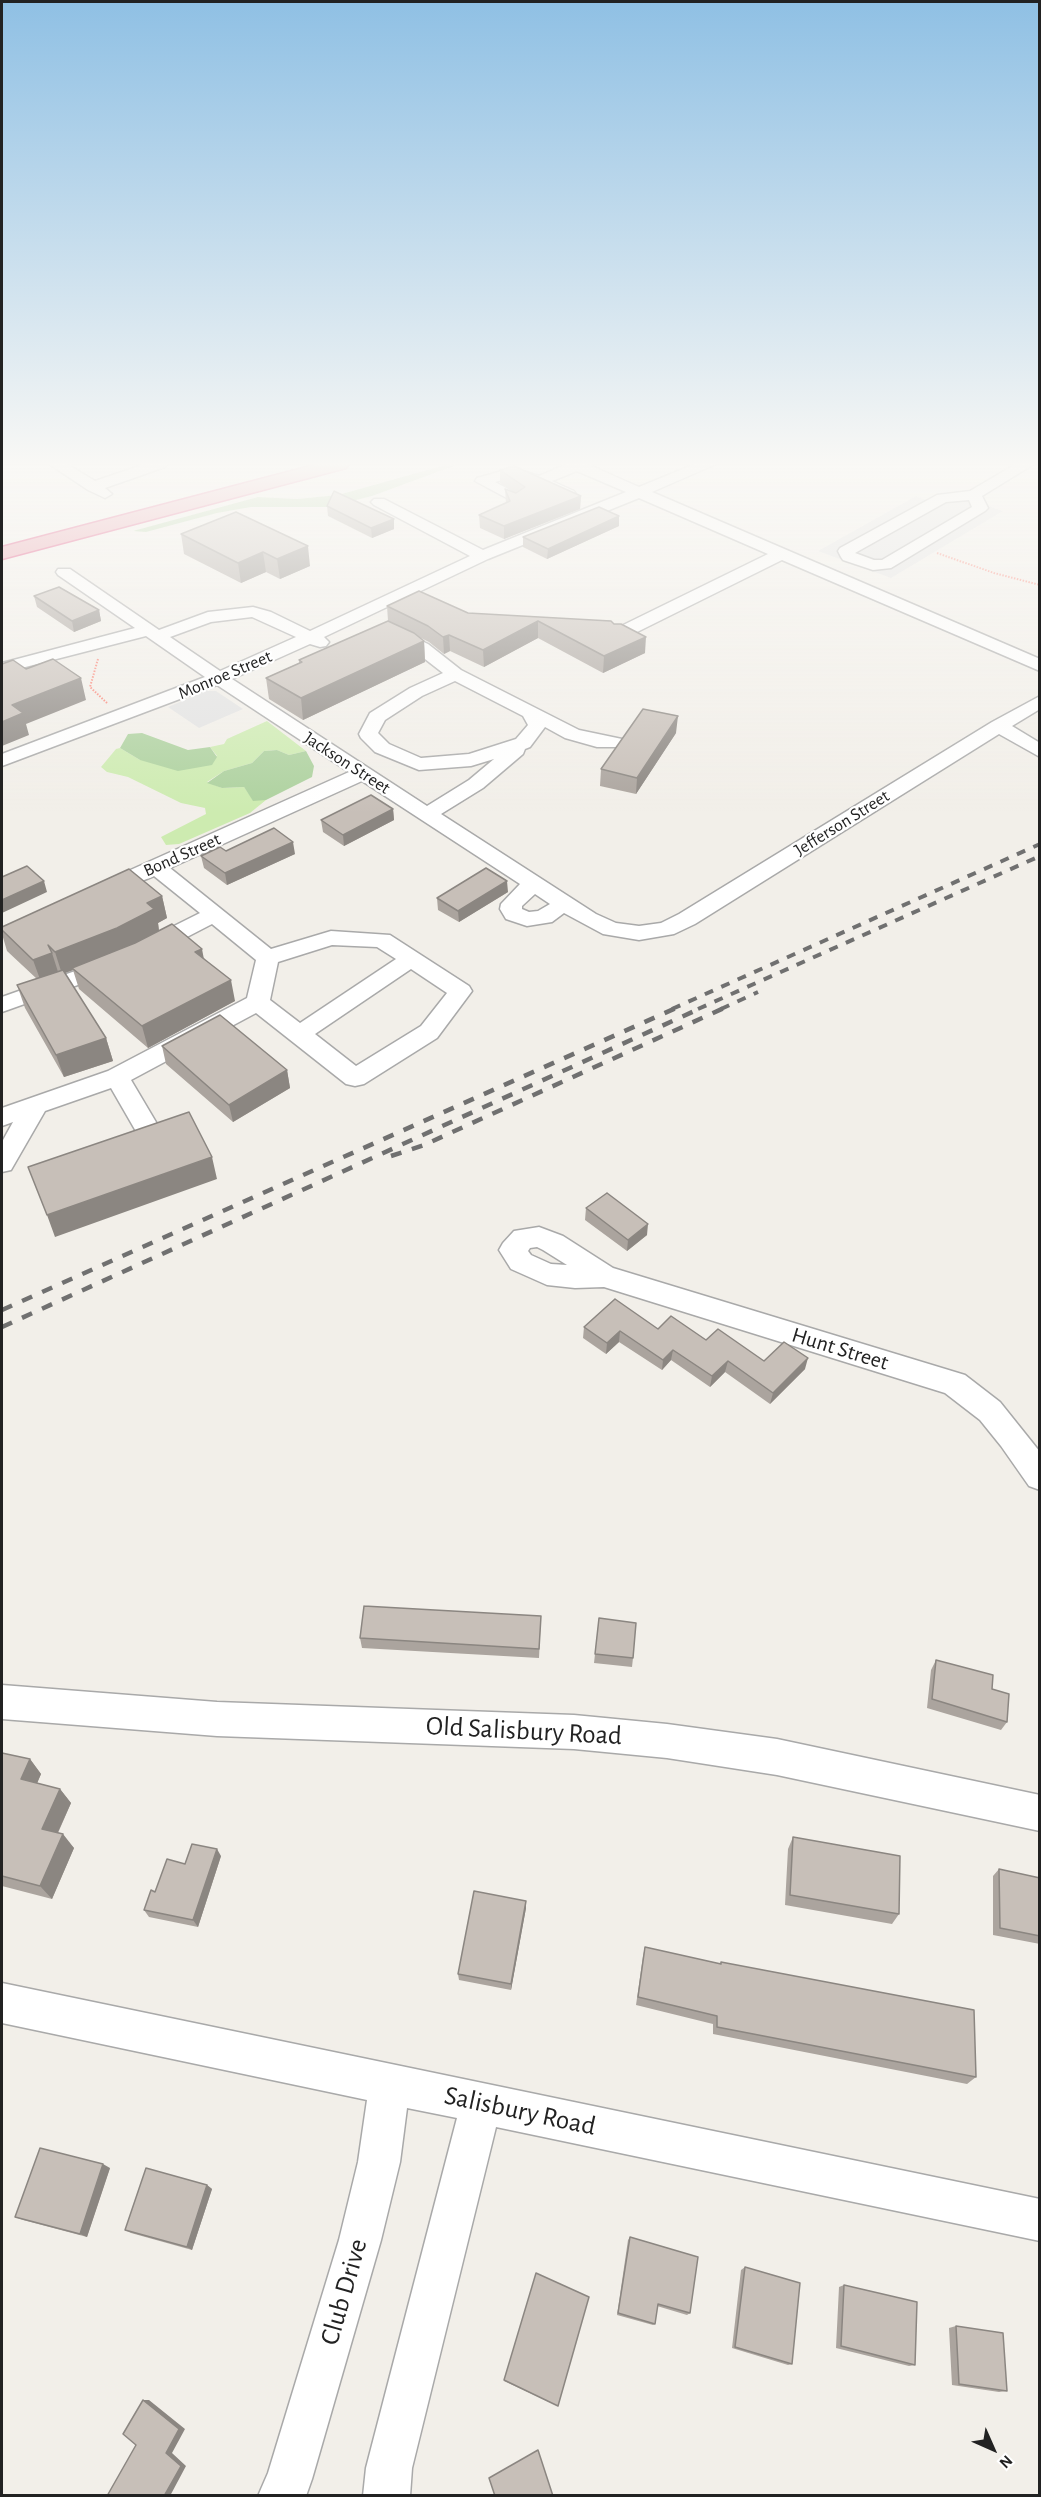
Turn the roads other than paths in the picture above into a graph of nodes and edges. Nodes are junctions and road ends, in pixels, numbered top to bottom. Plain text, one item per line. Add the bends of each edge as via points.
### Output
1 (76, 581) edge
2 (419, 581) edge
3 (727, 581) edge
4 (839, 581) edge
5 (354, 617) junction
6 (153, 633) junction
7 (619, 634) edge
8 (312, 637) junction
9 (332, 649) edge
10 (1040, 666) edge
11 (2, 668) edge
12 (456, 674) junction
13 (220, 678) junction
14 (268, 688) edge
15 (242, 694) junction
16 (179, 695) junction
17 (218, 699) dead end
18 (1040, 701) edge
19 (198, 707) dead end
20 (530, 712) junction
21 (999, 726) junction
22 (615, 742) dead end
23 (523, 744) junction
24 (1040, 751) edge
25 (2, 760) edge
26 (363, 773) junction
27 (426, 815) junction
28 (156, 867) junction
29 (533, 884) junction
30 (84, 899) edge
31 (564, 904) junction
32 (215, 914) junction
33 (639, 933) joint
34 (268, 958) junction
35 (411, 959) junction
36 (258, 1002) junction
37 (2, 1005) edge
38 (299, 1034) junction
39 (117, 1077) junction
40 (36, 1106) junction
41 (2, 1117) edge
42 (150, 1134) edge
43 (2, 1163) edge
44 (604, 1276) dead end
45 (1040, 1477) edge
46 (2, 1702) edge
47 (1040, 1813) edge
48 (2, 2003) edge
49 (390, 2084) junction
50 (481, 2103) junction
51 (1040, 2220) edge
52 (281, 2496) edge
53 (386, 2496) edge

1 - 6 street, Jackson Street
2 - 5 street, Monroe Street
3 - 7 street
4 - 10 street
5 - 8 street, Monroe Street
5 - 12 street via 422,648
6 - 8 street via 208,617 253,612
6 - 11 street via 107,640
6 - 13 street, Jackson Street
8 - 9 street
8 - 13 street, Monroe Street
12 - 20 street
12 - 23 street via 416,692 377,717 368,734 382,748 419,764 471,760
13 - 15 street, Jackson Street
13 - 16 street, Monroe Street
14 - 15 street
15 - 17 street
15 - 26 street, Jackson Street
16 - 19 street
16 - 25 street, Monroe Street
18 - 21 street, Jefferson Street
20 - 22 street via 572,734
20 - 23 street via 537,725
21 - 24 street
21 - 33 street, Jefferson Street via 687,919 666,929
23 - 27 street via 476,784
26 - 27 street, Jackson Street
26 - 28 street, Bond Street
27 - 29 street, Jackson Street
28 - 30 street, Bond Street
28 - 32 street
29 - 31 street, Jackson Street
29 - 31 street via 512,904 514,914 527,919 544,917
31 - 33 street, Jackson Street via 611,929
32 - 34 street
32 - 37 street via 132,957
34 - 35 street via 331,938 382,940
34 - 36 street
35 - 38 street
35 - 38 street via 461,991 429,1032 355,1078
36 - 38 street
36 - 39 street
39 - 40 street
39 - 42 street
40 - 41 street
40 - 43 street
44 - 45 street, Hunt Street via 955,1384 990,1411
46 - 47 street, Old Salisbury Road via 217,1719 562,1732 667,1741 777,1757
48 - 49 street, Salisbury Road
49 - 50 street, Salisbury Road
49 - 52 street, Club Drive via 380,2162 360,2240
50 - 51 street, Salisbury Road
50 - 53 street via 389,2468

